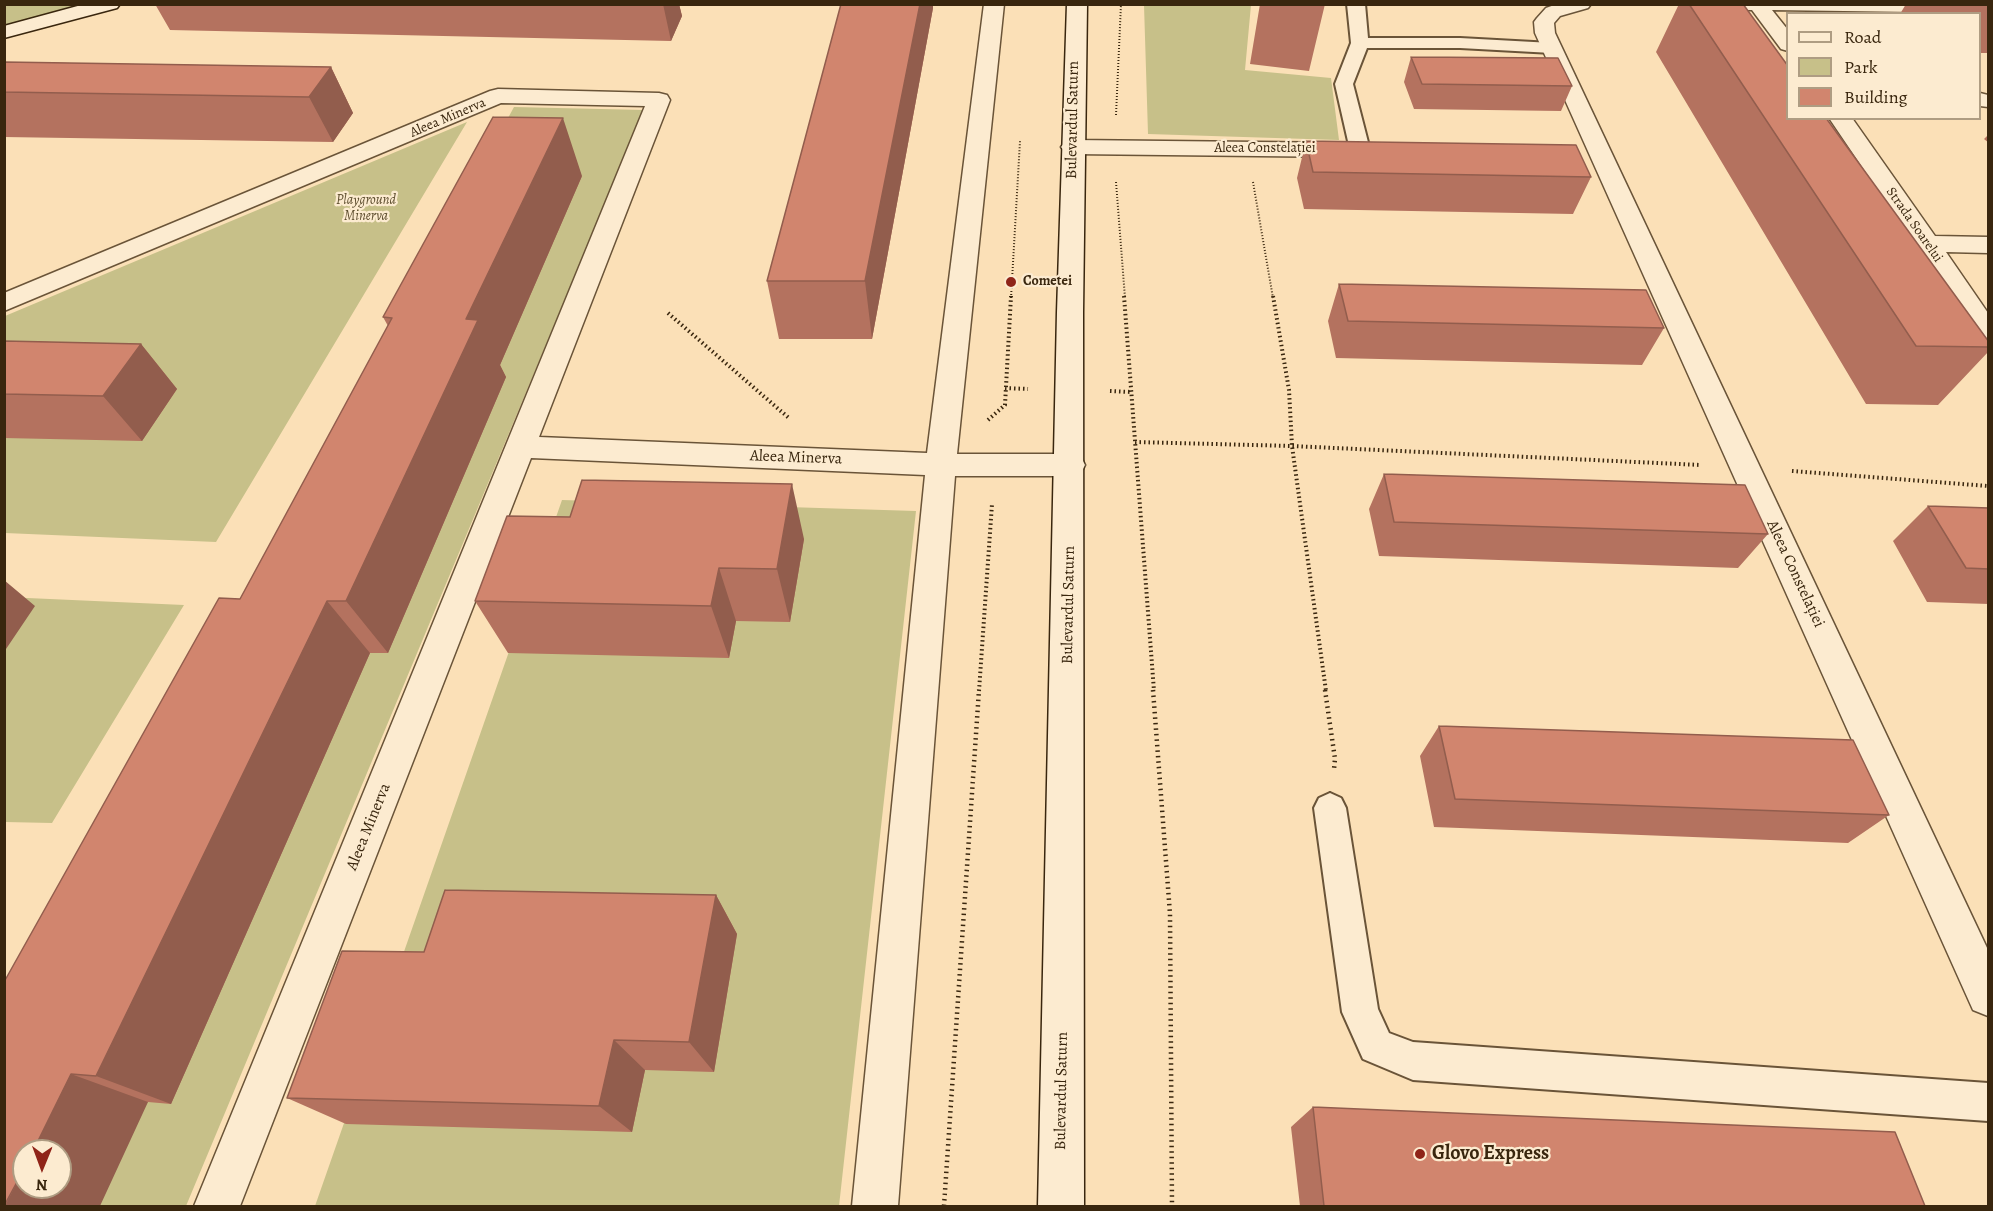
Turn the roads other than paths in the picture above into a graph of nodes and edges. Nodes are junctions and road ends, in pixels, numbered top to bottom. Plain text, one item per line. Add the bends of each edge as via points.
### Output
1 (110, 4) edge
2 (994, 4) edge
3 (1077, 4) edge
4 (1356, 4) edge
5 (1581, 4) edge
6 (1729, 4) edge
7 (1758, 5) edge
8 (1989, 7) edge
9 (4, 32) edge
10 (1786, 42) edge
11 (1360, 43) junction
12 (1552, 48) junction
13 (1841, 120) edge
14 (1073, 147) junction
15 (1371, 150) joint
16 (1927, 244) junction
17 (1989, 245) edge
18 (4, 303) edge
19 (1989, 332) edge
20 (521, 447) junction
21 (943, 465) junction
22 (1070, 465) junction
23 (1330, 808) road end
24 (1989, 995) edge
25 (1989, 1102) edge
26 (217, 1206) edge
27 (875, 1206) edge
28 (1061, 1206) edge

1 - 9 street
2 - 21 street via 948,387
3 - 14 street, Bulevardul Saturn
4 - 11 lane
5 - 12 street, Aleea Constelației via 1553,12 1544,22
6 - 7 street
7 - 8 street
7 - 10 street
11 - 12 lane
11 - 15 lane via 1344,84
12 - 24 street, Aleea Constelației via 1589,153 1745,467
13 - 16 street, Strada Soarelui
14 - 15 street, Aleea Constelației
14 - 22 street, Bulevardul Saturn
16 - 17 street
16 - 19 street, Strada Soarelui
18 - 20 street, Aleea Minerva via 498,96 659,100
20 - 21 street, Aleea Minerva
20 - 26 street, Aleea Minerva
21 - 22 street, Aleea Minerva
21 - 27 street
22 - 28 street, Bulevardul Saturn
23 - 25 lane via 1360,1012 1376,1046 1413,1061

